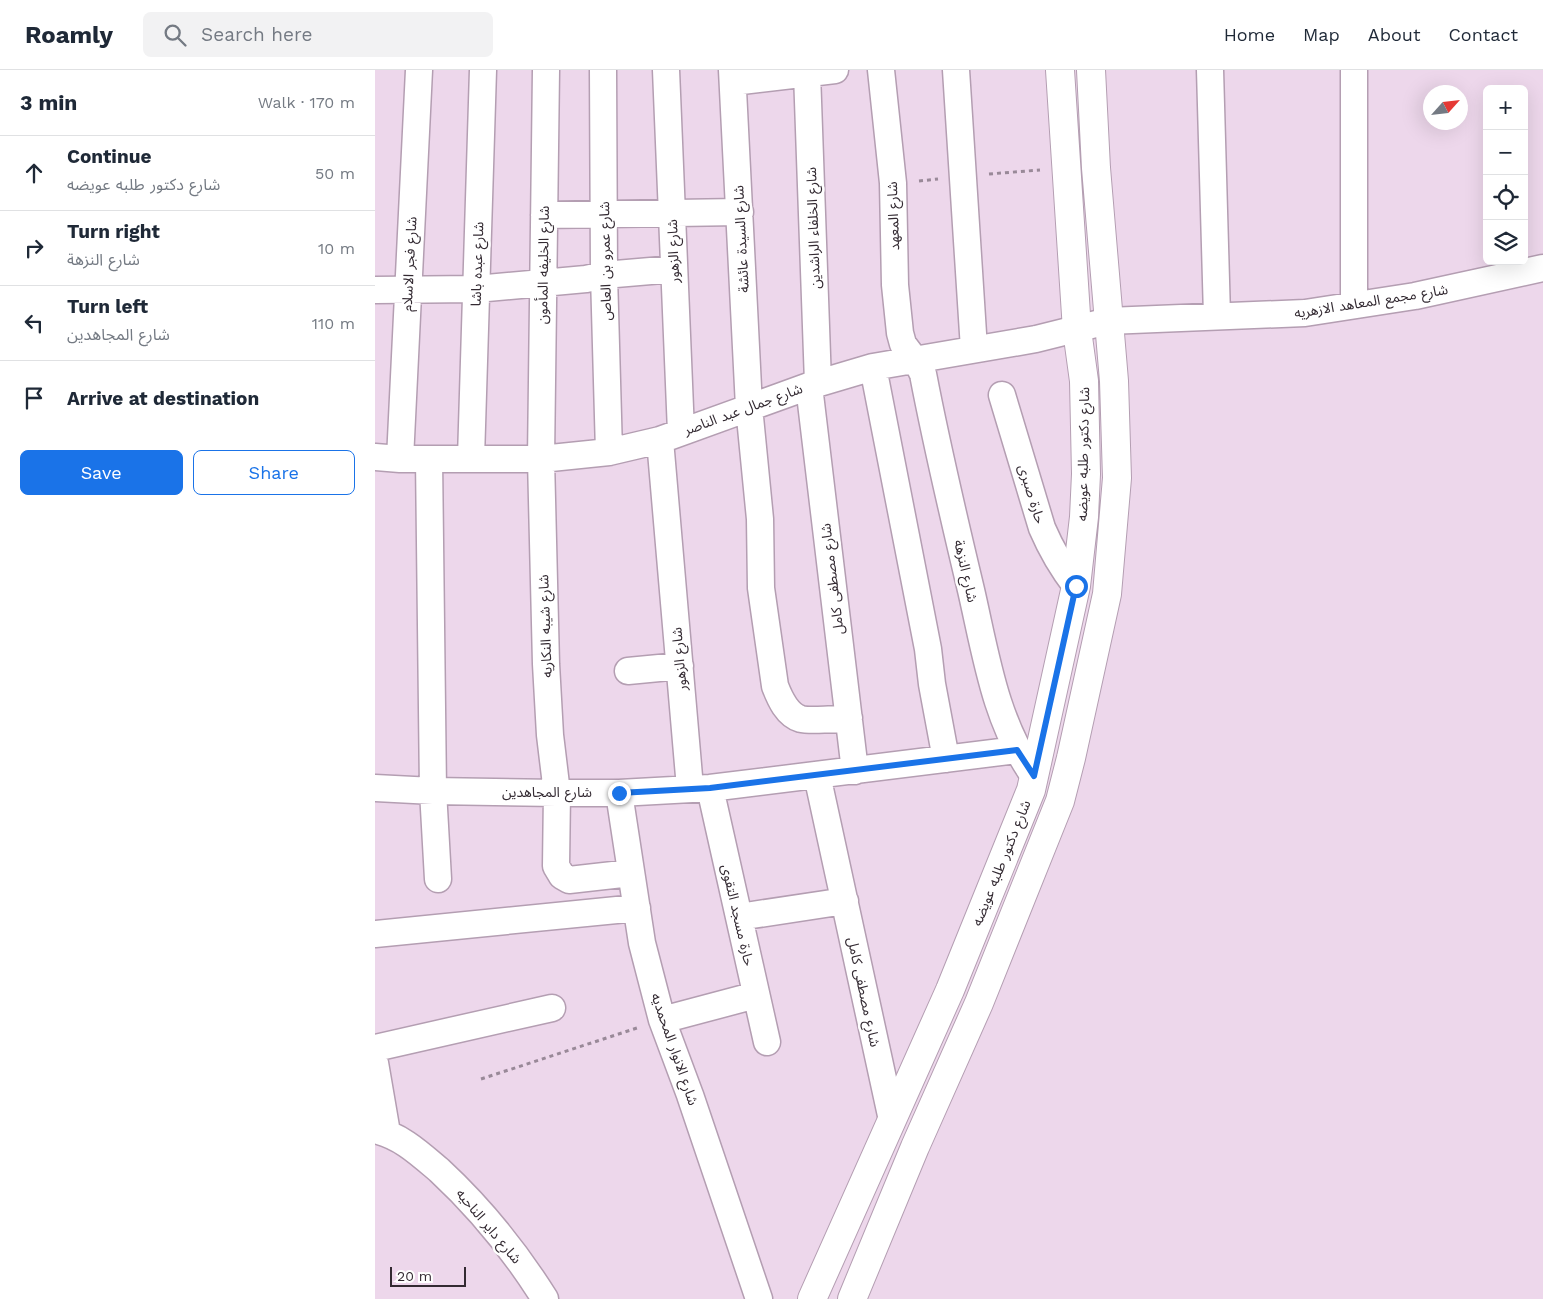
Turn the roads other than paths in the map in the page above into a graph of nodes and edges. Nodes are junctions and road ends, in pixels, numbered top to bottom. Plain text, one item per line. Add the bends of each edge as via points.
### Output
1 (419, 70) edge
2 (483, 70) edge
3 (545, 70) edge
4 (603, 70) edge
5 (666, 70) edge
6 (881, 70) edge
7 (956, 70) edge
8 (1060, 70) edge
9 (1091, 70) edge
10 (1210, 70) edge
11 (1354, 70) edge
12 (827, 71) edge
13 (732, 76) edge
14 (740, 212) junction
15 (672, 213) junction
16 (544, 215) junction
17 (604, 215) junction
18 (1543, 268) edge
19 (674, 269) junction
20 (604, 275) junction
21 (543, 283) junction
22 (407, 289) junction
23 (477, 289) junction
24 (375, 290) edge
25 (1354, 305) junction
26 (1217, 316) junction
27 (1108, 321) junction
28 (1077, 330) junction
29 (975, 349) junction
30 (914, 359) junction
31 (873, 367) junction
32 (1084, 381) junction
33 (1114, 381) junction
34 (814, 385) junction
35 (1002, 395) dead end
36 (749, 407) junction
37 (670, 436) junction
38 (609, 452) junction
39 (388, 458) edge
40 (471, 458) junction
41 (429, 459) junction
42 (541, 459) junction
43 (1076, 586) junction
44 (680, 666) junction
45 (628, 671) dead end
46 (849, 718) junction
47 (1017, 750) junction
48 (946, 759) junction
49 (855, 771) junction
50 (817, 775) junction
51 (1034, 776) junction
52 (375, 788) edge
53 (700, 788) junction
54 (433, 791) junction
55 (557, 793) junction
56 (619, 793) junction
57 (631, 873) junction
58 (438, 879) dead end
59 (845, 901) junction
60 (637, 908) junction
61 (739, 918) junction
62 (375, 934) edge
63 (756, 995) junction
64 (552, 1008) dead end
65 (662, 1020) junction
66 (767, 1042) dead end
67 (375, 1048) edge
68 (375, 1063) edge
69 (892, 1120) junction
70 (381, 1131) edge
71 (545, 1299) edge
72 (759, 1299) edge
73 (812, 1299) edge
74 (852, 1299) edge

1 - 22 street, شارع فجر الاسلام
2 - 23 street, شارع عبده باشا
3 - 16 street, شارع الخليفه المأمون
4 - 17 street, شارع عمرو بن العاص
5 - 15 street, شارع الزهور
6 - 30 street, شارع المعهد via 893,184 895,285 900,333 903,344
7 - 29 street
8 - 28 street, شارع دكتور طلبه عويضه
9 - 27 street
10 - 26 street
11 - 25 street
12 - 13 street
12 - 34 street, شارع الخلفاء الراشدين
13 - 14 street, شارع السيدة عائشة
14 - 15 street
14 - 36 street, شارع السيدة عائشة
15 - 17 street
15 - 19 street, شارع الزهور
16 - 17 street
16 - 21 street, شارع الخليفه المأمون
17 - 20 street, شارع عمرو بن العاص
18 - 25 street, شارع مجمع المعاهد الازهريه via 1415,296
19 - 20 street
19 - 37 street, شارع الزهور
20 - 21 street
20 - 38 street, شارع عمرو بن العاص
21 - 23 street
21 - 42 street, شارع الخليفه المأمون
22 - 23 street
22 - 24 street
22 - 39 street, شارع فجر الاسلام
23 - 40 street, شارع عبده باشا
25 - 26 street, شارع مجمع المعاهد الازهريه via 1305,313
26 - 27 street, شارع مجمع المعاهد الازهريه
27 - 28 street, شارع جمال عبد الناصر
27 - 33 street
28 - 29 street, شارع جمال عبد الناصر
28 - 32 street, شارع دكتور طلبه عويضه
29 - 30 street, شارع جمال عبد الناصر
30 - 31 street, شارع جمال عبد الناصر
30 - 47 street, شارع النزهة via 923,374 944,478 999,708
31 - 34 street, شارع جمال عبد الناصر
31 - 48 street
32 - 33 street
32 - 43 street, شارع دكتور طلبه عويضه via 1086,474
33 - 74 street via 1117,478 1107,594 1061,800
34 - 36 street, شارع جمال عبد الناصر
34 - 46 street, شارع مصطفى كامل
35 - 43 street, حارة صبرى via 1042,528 1051,549
36 - 37 street, شارع جمال عبد الناصر
36 - 46 street, شارع السيدة عائشة via 760,519 761,588 775,686 787,709 801,719
37 - 38 street, شارع جمال عبد الناصر
37 - 44 street, شارع الزهور
38 - 42 street, شارع جمال عبد الناصر
39 - 41 street, شارع جمال عبد الناصر
40 - 41 street, شارع جمال عبد الناصر
40 - 42 street, شارع جمال عبد الناصر
41 - 54 street
42 - 55 street, شارع شيبه النكاريه via 545,664
43 - 51 street, شارع دكتور طلبه عويضه
44 - 45 street
44 - 53 street, شارع الزهور
46 - 49 street, شارع مصطفى كامل
47 - 48 street, شارع المجاهدين
47 - 51 street, شارع النزهة
48 - 49 street, شارع المجاهدين
49 - 50 street, شارع المجاهدين
50 - 53 street, شارع المجاهدين
50 - 59 street, شارع مصطفى كامل
51 - 69 street, شارع دكتور طلبه عويضه via 950,990
52 - 54 street, شارع المجاهدين
53 - 56 street, شارع المجاهدين
53 - 61 street, حارة مسجد التقوى
54 - 55 street, شارع المجاهدين
54 - 58 street
55 - 56 street, شارع المجاهدين
55 - 57 street, شارع شيبه النكاريه via 556,866 562,876 569,880
56 - 57 street, شارع الانوار المحمديه
57 - 60 street, شارع الانوار المحمديه
59 - 61 street
59 - 69 street, شارع مصطفى كامل
60 - 62 street
60 - 65 street, شارع الانوار المحمديه
61 - 63 street, حارة مسجد التقوى
63 - 65 street
63 - 66 street, حارة مسجد التقوى
64 - 67 street
65 - 72 street, شارع الانوار المحمديه
68 - 70 street
69 - 73 street, شارع دكتور طلبه عويضه
70 - 71 street, شارع داير الناحيه via 414,1148 467,1196 503,1238

